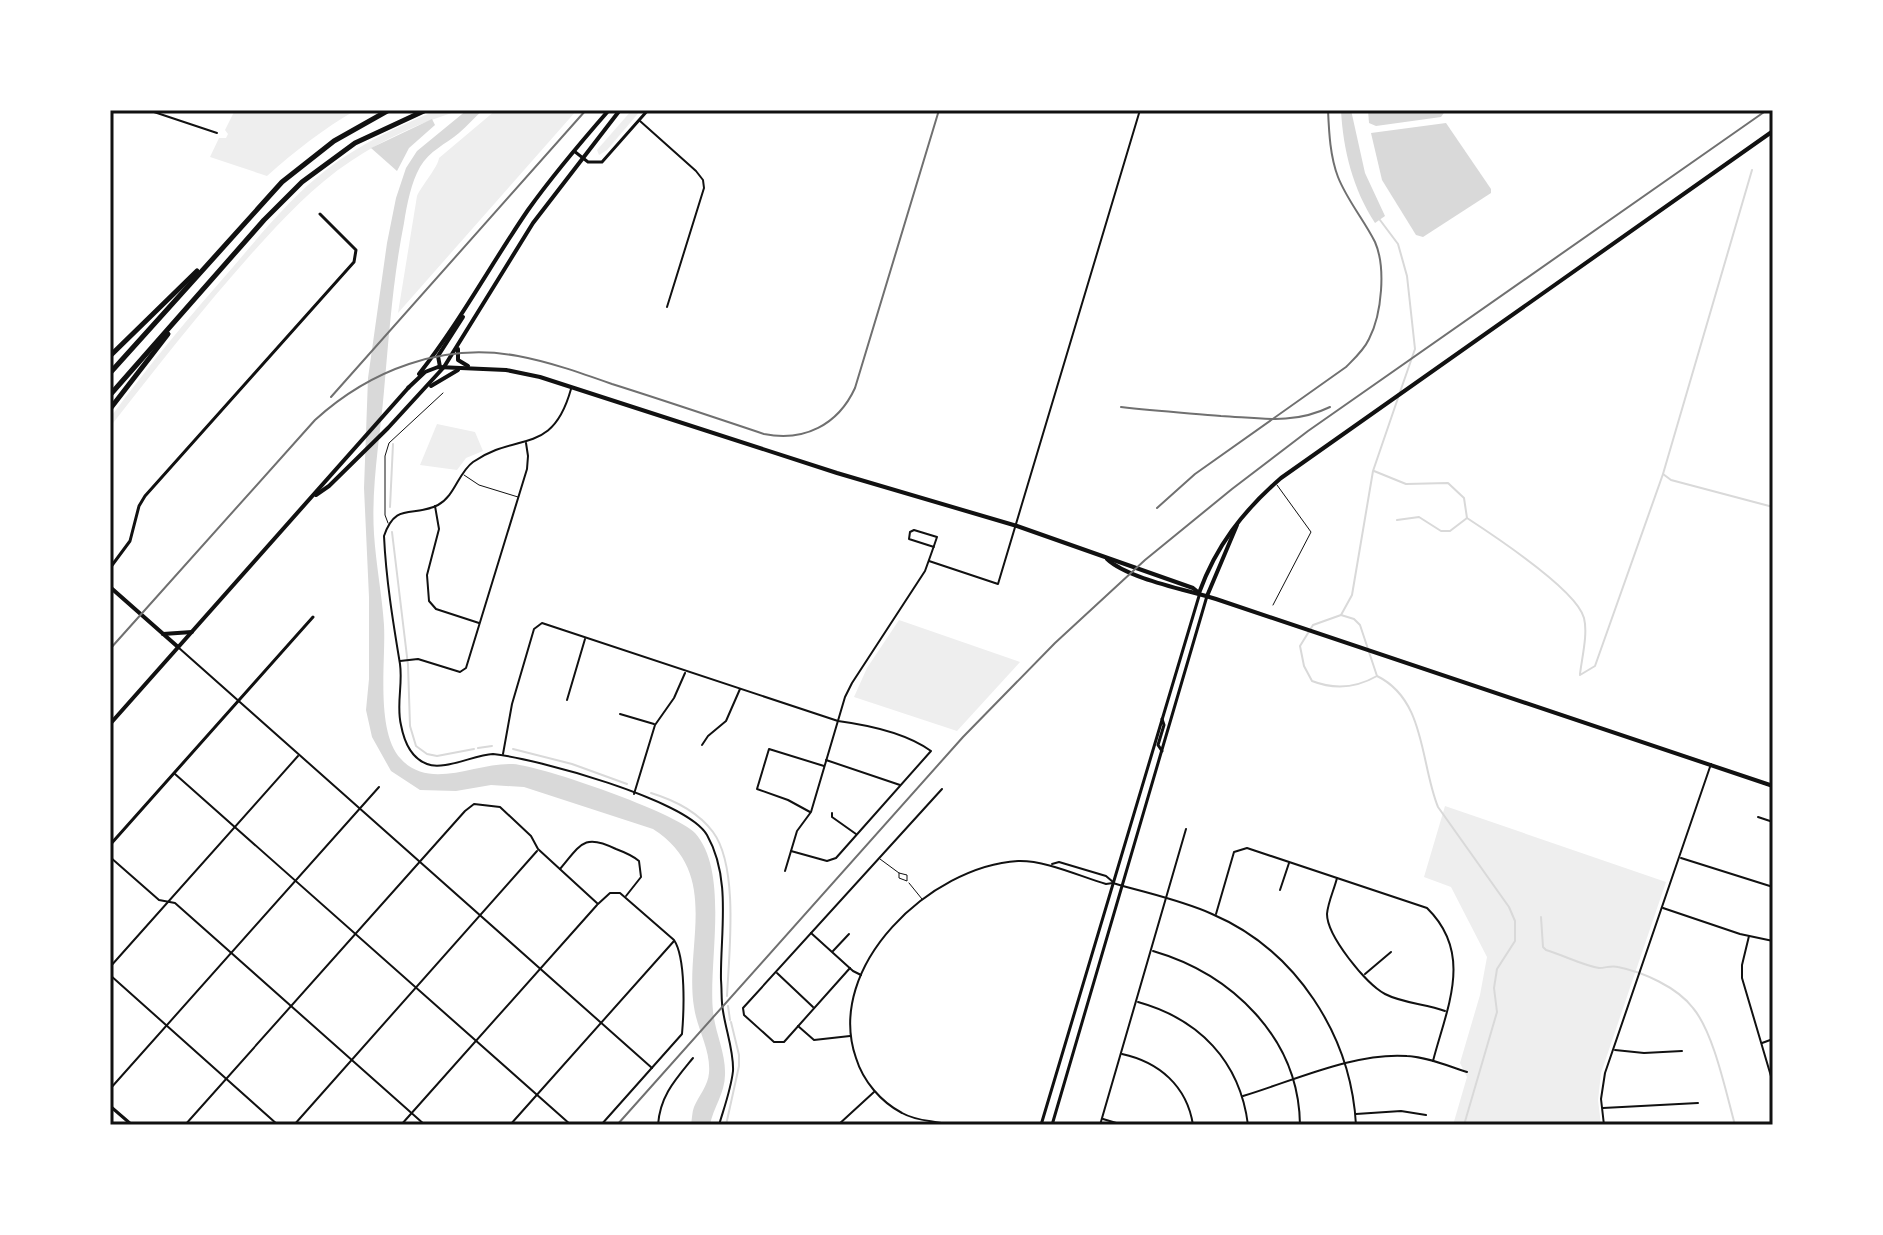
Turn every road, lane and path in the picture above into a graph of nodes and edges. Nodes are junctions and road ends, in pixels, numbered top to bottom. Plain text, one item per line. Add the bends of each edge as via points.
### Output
1 (148, 110) edge
2 (389, 110) edge
3 (426, 110) edge
4 (609, 110) edge
5 (620, 110) edge
6 (648, 110) edge
7 (1140, 110) edge
8 (639, 120) junction
9 (1773, 131) edge
10 (217, 133) dead end
11 (574, 151) junction
12 (582, 157) junction
13 (320, 214) dead end
14 (218, 252) junction
15 (205, 288) junction
16 (468, 306) junction
17 (667, 307) dead end
18 (459, 345) junction
19 (110, 356) edge
20 (442, 367) junction
21 (461, 368) junction
22 (479, 368) junction
23 (110, 373) edge
24 (572, 386) junction
25 (408, 388) junction
26 (426, 390) junction
27 (443, 393) dead end
28 (110, 395) edge
29 (110, 409) edge
30 (525, 441) junction
31 (462, 473) junction
32 (1275, 483) junction
33 (314, 496) junction
34 (518, 497) junction
35 (435, 506) junction
36 (388, 523) junction
37 (1237, 525) junction
38 (1017, 526) junction
39 (934, 547) junction
40 (929, 561) junction
41 (110, 568) edge
42 (110, 587) edge
43 (1199, 593) junction
44 (1207, 596) junction
45 (1273, 605) dead end
46 (313, 617) dead end
47 (480, 624) junction
48 (192, 632) junction
49 (163, 634) junction
50 (586, 638) junction
51 (178, 647) junction
52 (400, 661) junction
53 (685, 671) junction
54 (740, 689) junction
55 (567, 700) dead end
56 (238, 701) junction
57 (620, 714) dead end
58 (1162, 719) junction
59 (838, 721) junction
60 (110, 724) edge
61 (655, 725) junction
62 (702, 745) dead end
63 (1162, 751) junction
64 (299, 755) junction
65 (503, 755) junction
66 (826, 760) junction
67 (1711, 764) junction
68 (825, 766) junction
69 (174, 773) junction
70 (901, 785) junction
71 (1773, 786) edge
72 (379, 787) dead end
73 (942, 789) dead end
74 (634, 794) junction
75 (360, 809) junction
76 (811, 812) junction
77 (832, 813) dead end
78 (1758, 817) dead end
79 (1773, 822) edge
80 (235, 827) junction
81 (1186, 829) dead end
82 (856, 834) junction
83 (110, 845) edge
84 (538, 849) junction
85 (791, 851) junction
86 (110, 857) edge
87 (879, 857) junction
88 (1679, 858) junction
89 (1289, 861) junction
90 (420, 862) junction
91 (1051, 865) junction
92 (559, 869) junction
93 (785, 871) dead end
94 (899, 873) junction
95 (1338, 877) junction
96 (296, 881) junction
97 (907, 881) junction
98 (1113, 883) junction
99 (1123, 886) junction
100 (1773, 887) edge
101 (1280, 890) dead end
102 (626, 896) junction
103 (1166, 898) junction
104 (922, 899) junction
105 (167, 902) junction
106 (598, 904) junction
107 (1662, 908) junction
108 (480, 915) junction
109 (1216, 915) junction
110 (810, 932) junction
111 (355, 934) junction
112 (849, 934) dead end
113 (1749, 936) junction
114 (674, 940) junction
115 (1773, 941) edge
116 (1152, 951) junction
117 (832, 952) junction
118 (1391, 952) dead end
119 (231, 953) junction
120 (110, 967) edge
121 (850, 968) junction
122 (540, 969) junction
123 (776, 972) junction
124 (110, 975) edge
125 (862, 975) junction
126 (1364, 975) junction
127 (416, 988) junction
128 (1137, 1002) junction
129 (291, 1006) junction
130 (814, 1008) junction
131 (1446, 1011) junction
132 (601, 1023) junction
133 (166, 1025) junction
134 (798, 1026) junction
135 (851, 1036) junction
136 (1773, 1039) edge
137 (476, 1041) junction
138 (1760, 1043) junction
139 (1613, 1049) junction
140 (1682, 1051) dead end
141 (1121, 1053) junction
142 (693, 1058) dead end
143 (352, 1060) junction
144 (1433, 1061) junction
145 (1345, 1064) junction
146 (652, 1068) junction
147 (1467, 1072) dead end
148 (226, 1079) junction
149 (1293, 1081) junction
150 (1773, 1083) edge
151 (110, 1089) edge
152 (875, 1091) junction
153 (536, 1095) junction
154 (1243, 1096) junction
155 (1698, 1103) dead end
156 (110, 1106) edge
157 (1602, 1109) junction
158 (412, 1113) junction
159 (1355, 1114) junction
160 (1426, 1115) dead end
161 (1102, 1119) junction
162 (930, 1124) edge
163 (132, 1125) edge
164 (185, 1125) edge
165 (278, 1125) edge
166 (294, 1125) edge
167 (401, 1125) edge
168 (425, 1125) edge
169 (510, 1125) edge
170 (571, 1125) edge
171 (601, 1125) edge
172 (658, 1125) edge
173 (719, 1125) edge
174 (838, 1125) edge
175 (949, 1125) edge
176 (1041, 1125) edge
177 (1052, 1125) edge
178 (1100, 1125) edge
179 (1123, 1125) edge
180 (1193, 1125) edge
181 (1248, 1125) edge
182 (1300, 1125) edge
183 (1356, 1125) edge
184 (1604, 1125) edge

1 - 10 street
2 - 14 highway via 297,169
3 - 15 highway via 375,131 319,168 284,199
4 - 11 main road
5 - 12 main road
6 - 8 main road
7 - 38 street
8 - 12 main road via 602,162
8 - 17 street via 703,180
9 - 32 main road
11 - 12 main road
11 - 16 main road via 530,207
12 - 18 main road via 529,229
13 - 41 main road via 356,250 354,262 145,496 130,541
14 - 19 highway
14 - 23 highway
15 - 28 highway
15 - 29 highway
16 - 20 main road via 438,356
16 - 25 main road
18 - 20 main road
18 - 22 main road via 461,363
20 - 21 main road
20 - 25 main road via 425,372
20 - 26 main road
21 - 22 main road
21 - 26 main road
22 - 24 main road via 522,372
24 - 30 street via 554,427
24 - 38 main road
25 - 33 main road
26 - 33 main road
27 - 36 lane via 386,450
30 - 31 street via 479,459
30 - 34 street via 528,461
31 - 34 lane via 479,485
31 - 35 street via 446,499
32 - 37 main road
32 - 45 lane via 1311,532
33 - 48 main road
34 - 47 street
35 - 36 street via 402,512
35 - 47 street via 439,529 427,575 429,601 436,609
36 - 52 street via 385,555
37 - 43 main road via 1214,555
37 - 44 main road
38 - 40 street via 998,584
38 - 43 main road
39 - 39 street via 937,537 910,532 909,539
39 - 40 street
40 - 59 street via 857,673
42 - 49 main road
43 - 44 main road
43 - 58 main road
44 - 63 main road
44 - 67 main road
46 - 56 main road
47 - 52 street via 463,671
48 - 49 main road
48 - 51 main road
49 - 51 main road
50 - 53 street
50 - 55 street
50 - 65 street via 539,624 534,629
51 - 56 street
51 - 60 main road
52 - 65 street via 401,727 418,759 441,766 480,755
53 - 54 street
53 - 61 street
54 - 59 street
54 - 62 street via 726,721
56 - 64 street
56 - 69 main road
57 - 61 street
58 - 63 main road
58 - 98 main road
59 - 66 street
59 - 70 street via 905,738 931,751
61 - 74 street
63 - 99 main road
64 - 75 street
64 - 80 street
65 - 74 street via 573,771
66 - 68 street
66 - 70 street
67 - 71 main road
67 - 88 street
68 - 76 street
68 - 76 street via 769,749 757,789
69 - 80 street
69 - 83 main road
70 - 82 street
72 - 75 street
73 - 87 street
74 - 173 street via 691,819 706,834 715,857 724,912 722,1007 733,1071
75 - 90 street
75 - 96 street
76 - 85 street
77 - 82 street
78 - 79 street
80 - 96 street
80 - 105 street
81 - 103 street
82 - 85 street via 831,861
84 - 90 street via 531,836 495,805 474,804
84 - 92 street
84 - 108 street
85 - 93 street
86 - 105 street
87 - 94 lane
87 - 110 street
88 - 100 street
88 - 107 street
89 - 95 street
89 - 101 street
89 - 109 street via 1247,848 1234,852
90 - 108 street
90 - 111 street
91 - 98 street
91 - 98 street via 1059,862
91 - 104 street via 1011,862 962,875
92 - 102 street via 582,844 601,841 639,861 641,877
92 - 106 street
94 - 97 lane
94 - 97 lane via 907,875
95 - 126 street via 1328,924
95 - 131 street via 1418,903 1436,918 1455,963
96 - 111 street
96 - 119 street
97 - 104 lane
98 - 99 street
98 - 176 main road
99 - 103 street
99 - 177 main road
102 - 106 street via 610,893
102 - 114 street
103 - 109 street
103 - 116 street
104 - 125 street via 888,931
105 - 119 street via 175,903
105 - 120 street
106 - 122 street
107 - 113 street
107 - 139 street
108 - 122 street
108 - 127 street
109 - 145 street via 1258,941 1294,974 1322,1011
110 - 117 street
110 - 123 street
111 - 127 street
111 - 129 street
112 - 117 street
113 - 115 street
113 - 138 street via 1742,978
114 - 132 street
114 - 146 street via 683,960 682,1034
116 - 128 street
116 - 149 street via 1201,969 1246,1002 1271,1033
117 - 121 street
118 - 126 street
119 - 129 street
119 - 133 street
121 - 125 street
121 - 130 street
122 - 132 street
122 - 137 street
123 - 130 street
123 - 134 street via 743,1008 744,1015 774,1042 784,1042
124 - 133 street
125 - 135 street
126 - 131 street via 1388,996
127 - 137 street
127 - 143 street
128 - 141 street
128 - 154 street via 1173,1015 1204,1037 1226,1062
129 - 143 street
129 - 148 street
130 - 134 street
131 - 144 street
132 - 146 street
132 - 153 street
133 - 148 street
133 - 151 street
134 - 135 street via 814,1040
135 - 152 street via 861,1072
136 - 138 street
137 - 153 street
137 - 158 street
138 - 150 street
139 - 140 street
139 - 157 street
141 - 161 street
141 - 180 street via 1171,1078 1185,1098
142 - 172 street via 666,1090
143 - 158 street
143 - 166 street
144 - 145 street via 1392,1056
144 - 147 street
145 - 149 street
145 - 159 street
146 - 171 street
148 - 164 street
148 - 165 street
149 - 154 street
149 - 182 street
152 - 162 street via 902,1113
152 - 174 street
153 - 169 street
153 - 170 street
154 - 181 street
155 - 157 street
156 - 163 main road
157 - 184 street
158 - 167 street
158 - 168 street
159 - 160 street
159 - 183 street
161 - 178 street
161 - 179 street
162 - 175 street

